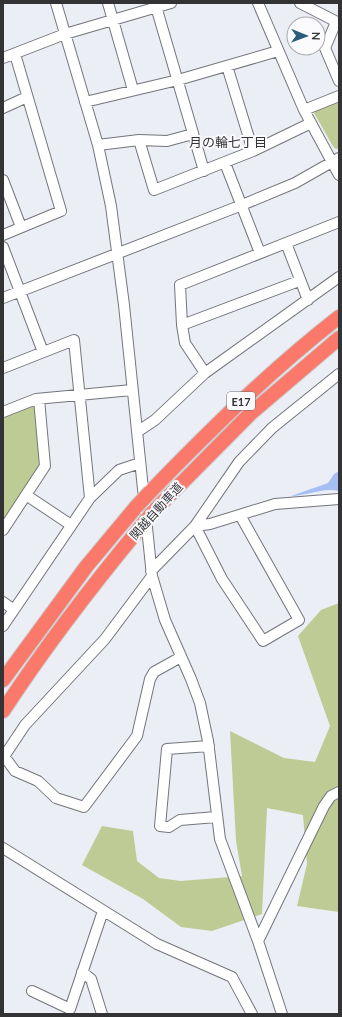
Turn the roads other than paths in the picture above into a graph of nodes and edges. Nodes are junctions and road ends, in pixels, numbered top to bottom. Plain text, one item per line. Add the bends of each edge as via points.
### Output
1 (56, 3) edge
2 (108, 3) edge
3 (171, 3) edge
4 (258, 3) edge
5 (300, 3) edge
6 (156, 5) edge
7 (113, 20) junction
8 (338, 22) edge
9 (65, 34) junction
10 (278, 51) junction
11 (15, 54) junction
12 (3, 58) edge
13 (227, 66) junction
14 (178, 80) junction
15 (339, 81) edge
16 (133, 90) junction
17 (339, 96) edge
18 (28, 97) junction
19 (85, 102) junction
20 (3, 108) edge
21 (304, 110) junction
22 (311, 123) junction
23 (193, 134) junction
24 (138, 140) junction
25 (98, 145) junction
26 (253, 151) junction
27 (336, 160) edge
28 (225, 163) junction
29 (204, 171) junction
30 (339, 175) edge
31 (3, 180) edge
32 (242, 205) junction
33 (339, 222) edge
34 (21, 227) junction
35 (3, 234) edge
36 (286, 243) junction
37 (3, 247) edge
38 (260, 253) junction
39 (118, 254) junction
40 (339, 278) edge
41 (299, 280) junction
42 (20, 291) junction
43 (3, 298) edge
44 (308, 300) junction
45 (339, 317) edge
46 (182, 325) junction
47 (339, 338) edge
48 (44, 352) junction
49 (3, 368) edge
50 (205, 374) junction
51 (339, 374) edge
52 (132, 390) junction
53 (80, 395) junction
54 (38, 399) junction
55 (3, 412) edge
56 (136, 432) junction
57 (140, 463) junction
58 (26, 495) junction
59 (90, 498) junction
60 (339, 499) edge
61 (240, 515) junction
62 (71, 525) junction
63 (195, 526) junction
64 (3, 530) edge
65 (152, 573) junction
66 (3, 602) edge
67 (14, 610) junction
68 (3, 626) edge
69 (181, 657) junction
70 (3, 680) edge
71 (3, 710) edge
72 (209, 746) junction
73 (4, 757) edge
74 (339, 792) edge
75 (216, 817) junction
76 (3, 848) edge
77 (103, 911) junction
78 (258, 941) junction
79 (82, 972) junction
80 (32, 991) dead end
81 (102, 1014) edge
82 (252, 1014) edge
83 (282, 1014) edge

1 - 9 street
2 - 7 street
3 - 6 street
4 - 10 street
5 - 8 street
6 - 7 street
6 - 14 street
7 - 9 street
7 - 16 street
8 - 15 street via 325,48
9 - 11 street
9 - 19 street
10 - 13 street
10 - 21 street
11 - 12 street
11 - 18 street
13 - 14 street
13 - 26 street
14 - 16 street
14 - 23 street
16 - 19 street
17 - 21 street
18 - 20 street
18 - 34 street via 61,211
19 - 25 street
21 - 22 street
22 - 26 street
22 - 27 street
23 - 24 street via 167,141
23 - 29 street
24 - 25 street
24 - 29 street via 154,190
25 - 39 street
26 - 28 street
27 - 30 street
27 - 32 street via 295,183
28 - 29 street
28 - 32 street
31 - 34 street
32 - 38 street
32 - 39 street
33 - 36 street
34 - 35 street
36 - 38 street
36 - 41 street
37 - 42 street
38 - 46 street via 180,286
39 - 42 street
39 - 52 street
40 - 44 street
41 - 44 street
41 - 46 street
42 - 43 street
42 - 48 street
44 - 50 street
45 - 70 highway, 関越自動車道 / E17, bridge via 238,403 136,507 81,573
46 - 50 street via 185,343
47 - 71 highway, 関越自動車道 / E17, bridge via 250,414 153,512 72,613
48 - 49 street
48 - 53 street via 74,340
50 - 56 street via 155,420
51 - 63 street via 272,428 239,462
52 - 53 street
52 - 56 street
53 - 54 street
53 - 59 street
54 - 55 street
54 - 58 street via 45,466
56 - 57 street
57 - 59 street via 119,470
57 - 65 street
58 - 62 street
58 - 64 street
59 - 62 street
60 - 61 street via 275,504
61 - 63 street
61 - 63 street via 299,620 263,641 222,579
62 - 67 street
63 - 65 street
65 - 69 street via 165,620
65 - 73 street via 104,639 25,725
66 - 67 street
67 - 68 street
69 - 72 street via 200,703
69 - 73 street via 154,672 150,679 137,736 84,807 56,798 38,781 15,771
72 - 75 street
72 - 75 street via 167,749 160,826 169,827 180,820
74 - 78 street via 331,796 324,806
75 - 78 street via 220,838
76 - 77 street
77 - 79 street
77 - 82 street via 157,944 232,977
78 - 83 street
79 - 80 street via 70,1009
79 - 81 street via 91,979

